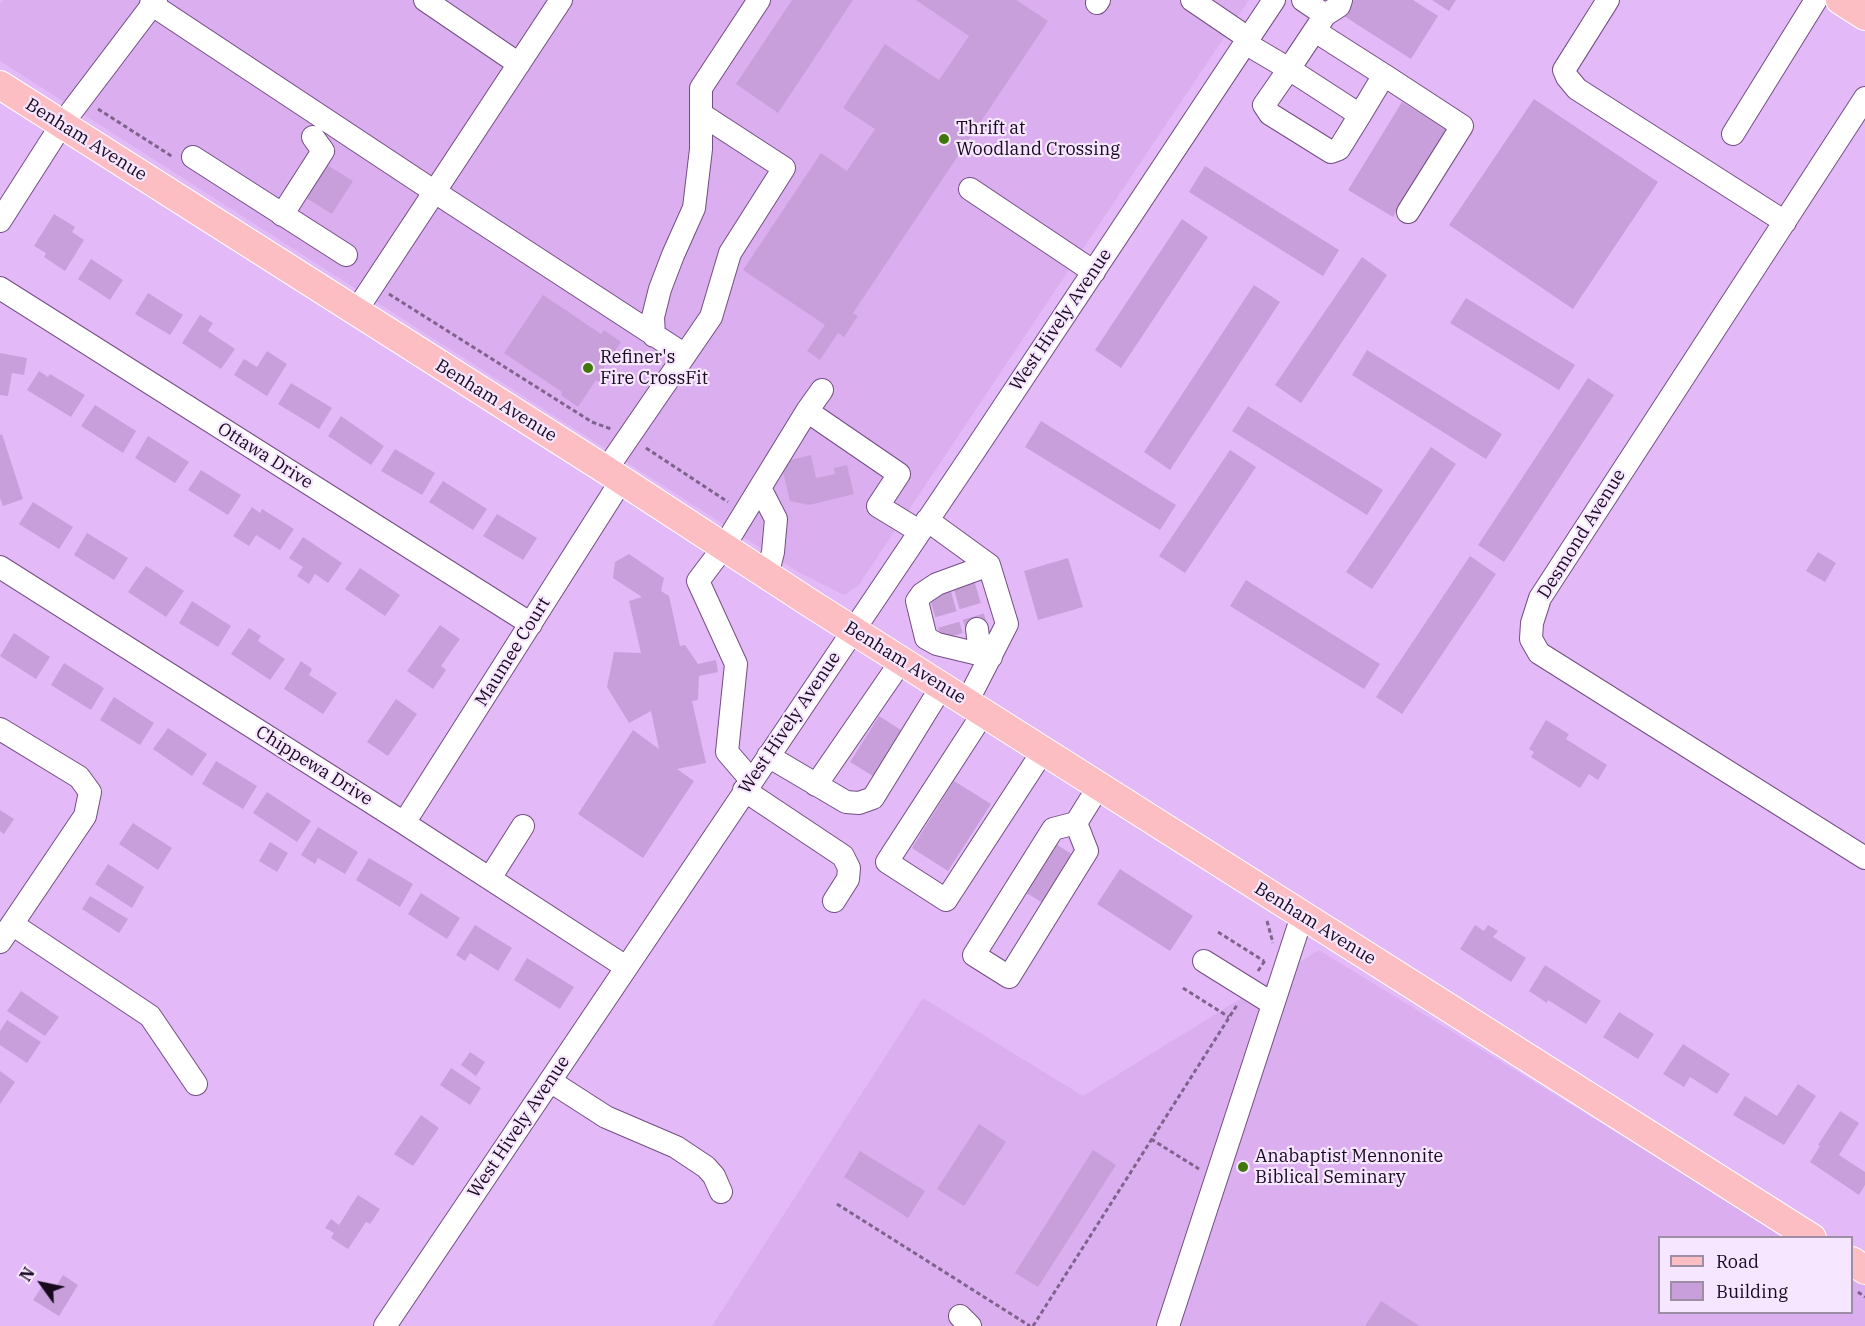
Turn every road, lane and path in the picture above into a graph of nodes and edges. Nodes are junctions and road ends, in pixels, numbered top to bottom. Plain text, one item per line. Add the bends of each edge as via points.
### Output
1 (425, 0) edge
2 (561, 0) edge
3 (759, 0) edge
4 (1274, 0) edge
5 (1304, 0) edge
6 (1608, 0) edge
7 (1816, 0) edge
8 (1840, 0) edge
9 (1196, 1) edge
10 (153, 2) edge
11 (1327, 15) edge
12 (1865, 16) edge
13 (1247, 40) junction
14 (519, 64) junction
15 (1289, 69) junction
16 (1384, 75) junction
17 (0, 85) edge
18 (1865, 98) edge
19 (81, 99) junction
20 (701, 114) junction
21 (1360, 115) junction
22 (62, 124) junction
23 (1733, 134) dead end
24 (313, 137) dead end
25 (187, 160) joint
26 (970, 189) dead end
27 (435, 192) junction
28 (1408, 212) dead end
29 (282, 215) junction
30 (0, 220) edge
31 (1785, 222) junction
32 (346, 255) dead end
33 (1094, 272) junction
34 (374, 285) junction
35 (0, 288) edge
36 (356, 311) junction
37 (654, 336) junction
38 (685, 355) junction
39 (822, 390) dead end
40 (807, 411) junction
41 (628, 437) junction
42 (613, 475) junction
43 (759, 488) junction
44 (745, 513) junction
45 (923, 525) junction
46 (723, 548) junction
47 (989, 565) junction
48 (0, 567) edge
49 (767, 576) junction
50 (531, 624) junction
51 (853, 629) junction
52 (977, 629) tunnel mouth
53 (986, 655) junction
54 (902, 660) junction
55 (942, 686) junction
56 (975, 707) junction
57 (0, 729) edge
58 (1043, 751) junction
59 (768, 756) junction
60 (748, 785) junction
61 (816, 785) junction
62 (1099, 786) junction
63 (404, 823) junction
64 (1076, 823) junction
65 (523, 826) dead end
66 (1865, 858) edge
67 (490, 878) junction
68 (834, 901) dead end
69 (1302, 916) junction
70 (1267, 921) dead end
71 (1218, 932) dead end
72 (6, 933) edge
73 (1274, 946) dead end
74 (1269, 954) dead end
75 (1204, 961) dead end
76 (1264, 961) junction
77 (626, 967) junction
78 (1183, 988) dead end
79 (1247, 988) junction
80 (1273, 1004) junction
81 (1229, 1017) junction
82 (550, 1081) junction
83 (196, 1084) dead end
84 (1151, 1139) junction
85 (1216, 1180) junction
86 (721, 1192) dead end
87 (837, 1204) dead end
88 (1809, 1236) edge
89 (386, 1326) edge
90 (1031, 1326) edge
91 (1168, 1326) edge

1 - 14 street
2 - 14 street
3 - 20 street via 700,88
4 - 13 street, West Hively Avenue
5 - 11 street
6 - 31 street via 1564,70 1567,77 1577,89
7 - 23 street
8 - 12 main road
9 - 13 street
10 - 19 street
10 - 27 street
11 - 15 street
11 - 16 street
13 - 15 street
13 - 33 street, West Hively Avenue
14 - 27 street
15 - 21 street
15 - 21 street via 1264,105 1270,114 1331,152 1339,149
16 - 21 street
16 - 28 street via 1462,126
17 - 22 main road, Benham Avenue
18 - 31 street, Desmond Avenue
19 - 22 street
19 - 25 path
20 - 37 street via 694,208 660,289 653,317
20 - 38 street, Maumee Court via 784,168 730,253 711,317
22 - 30 street
22 - 36 main road, Benham Avenue
24 - 29 street via 323,151
25 - 29 street
26 - 33 street
27 - 34 street
27 - 37 street
29 - 32 street
31 - 66 street, Desmond Avenue via 1540,598 1531,639 1539,653
33 - 45 street, West Hively Avenue
34 - 36 street
34 - 41 path via 592,422
35 - 50 street, Ottawa Drive
36 - 42 main road, Benham Avenue
37 - 38 street
38 - 41 street, Maumee Court
39 - 40 street
40 - 43 street
40 - 45 street via 899,474 878,506
41 - 42 street, Maumee Court
41 - 44 path
42 - 46 main road, Benham Avenue
42 - 50 street, Maumee Court
43 - 44 street
43 - 49 street via 776,519
44 - 46 street
45 - 47 street
45 - 51 street, West Hively Avenue
46 - 49 main road, Benham Avenue
46 - 60 street via 698,581 736,664 728,752
47 - 53 street via 1007,624
47 - 53 street via 963,580 922,594 917,601 926,638 937,644 954,642
48 - 63 street, Chippewa Drive
49 - 51 main road, Benham Avenue
50 - 63 street, Maumee Court
51 - 54 main road, Benham Avenue
51 - 59 street, West Hively Avenue
52 - 53 street
53 - 56 street
54 - 55 main road, Benham Avenue
54 - 61 street
55 - 56 main road, Benham Avenue
55 - 61 street via 873,798 846,802
56 - 58 main road, Benham Avenue
56 - 58 street via 887,862 946,900
57 - 72 street via 79,777 90,792 85,816
58 - 62 main road, Benham Avenue
59 - 60 street, West Hively Avenue
59 - 61 street
60 - 68 street via 843,856 849,868 848,879
60 - 77 street, West Hively Avenue
62 - 64 street
62 - 69 main road, Benham Avenue
63 - 67 street, Chippewa Drive
64 - 64 street via 1053,829 974,955 1009,977 1087,851
65 - 67 street
67 - 77 street, Chippewa Drive
69 - 80 street
69 - 88 main road, Benham Avenue
70 - 73 path
71 - 76 path
72 - 83 street via 150,1016
74 - 76 path
75 - 79 street
76 - 79 path
77 - 82 street, West Hively Avenue
78 - 81 path
79 - 80 street
79 - 81 path
80 - 85 street
81 - 84 path
82 - 86 street via 606,1117 676,1147 706,1167
82 - 89 street, West Hively Avenue
84 - 85 path
84 - 90 path
85 - 91 street
87 - 90 path

